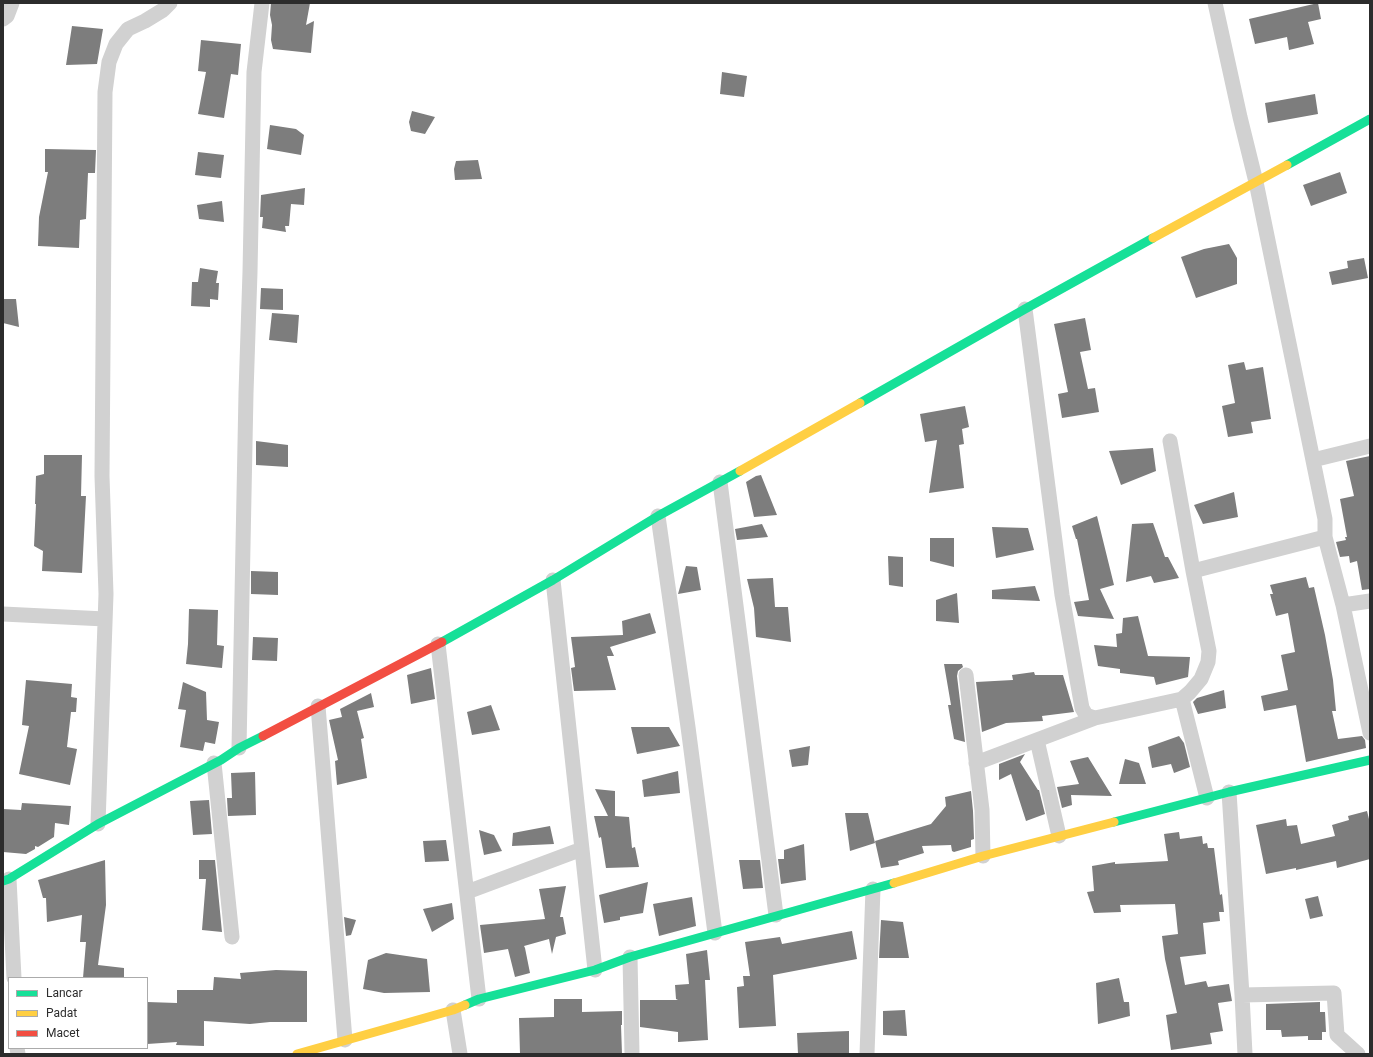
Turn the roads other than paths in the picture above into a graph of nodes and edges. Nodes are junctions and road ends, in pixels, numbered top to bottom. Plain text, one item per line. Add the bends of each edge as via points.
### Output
1 (12, 3) edge
2 (170, 3) edge
3 (262, 3) edge
4 (1215, 3) edge
5 (3, 19) edge
6 (1370, 119) edge
7 (1256, 182) junction
8 (1025, 309) junction
9 (1170, 441) dead end
10 (1370, 446) edge
11 (1312, 460) junction
12 (720, 482) junction
13 (658, 516) junction
14 (1325, 537) junction
15 (1193, 571) junction
16 (553, 580) junction
17 (1370, 601) edge
18 (1343, 605) junction
19 (3, 614) edge
20 (105, 618) junction
21 (438, 644) junction
22 (966, 675) dead end
23 (1182, 699) junction
24 (318, 706) junction
25 (1095, 718) junction
26 (1370, 733) edge
27 (1037, 740) junction
28 (239, 748) junction
29 (1370, 760) edge
30 (214, 763) junction
31 (976, 763) junction
32 (1229, 792) junction
33 (1207, 798) junction
34 (98, 824) junction
35 (1059, 836) junction
36 (582, 849) junction
37 (983, 856) junction
38 (6, 880) edge
39 (873, 889) junction
40 (467, 892) junction
41 (776, 915) junction
42 (715, 933) junction
43 (232, 938) dead end
44 (630, 957) junction
45 (595, 970) junction
46 (14, 977) edge
47 (1242, 995) junction
48 (479, 999) junction
49 (453, 1010) junction
50 (345, 1040) junction
51 (297, 1054) edge
52 (460, 1054) edge
53 (632, 1054) edge
54 (866, 1054) edge
55 (1244, 1054) edge
56 (1358, 1054) edge

1 - 5 street via 7,16
2 - 20 street via 164,10 128,29 116,44 109,62 104,92 102,476
3 - 28 street via 254,72
4 - 7 street
6 - 7 street
7 - 8 street
7 - 11 street
8 - 12 street
8 - 25 street via 1062,595 1082,708 1086,715
9 - 15 street
10 - 11 street
11 - 14 street via 1325,518
12 - 13 street
12 - 41 street
13 - 16 street
13 - 42 street
14 - 15 street
14 - 18 street
15 - 23 street via 1209,651 1202,679
16 - 21 street
16 - 36 street
17 - 18 street
18 - 26 street
19 - 20 street
20 - 34 street
21 - 24 street
21 - 40 street
22 - 31 street
23 - 25 street
23 - 33 street
24 - 28 street
24 - 50 street
25 - 27 street
27 - 31 street
27 - 35 street
28 - 30 street
29 - 32 street
30 - 34 street
30 - 43 street
31 - 37 street via 982,810
32 - 33 street
32 - 47 street
33 - 35 street
34 - 38 street
35 - 37 street
36 - 40 street
36 - 45 street
37 - 39 street
38 - 46 street
39 - 41 street
39 - 54 street
40 - 48 street
41 - 42 street
42 - 44 street
44 - 45 street
44 - 53 street
45 - 48 street
47 - 55 street
47 - 56 street via 1334,993 1337,1035
48 - 49 street
49 - 50 street
49 - 52 street
50 - 51 street

